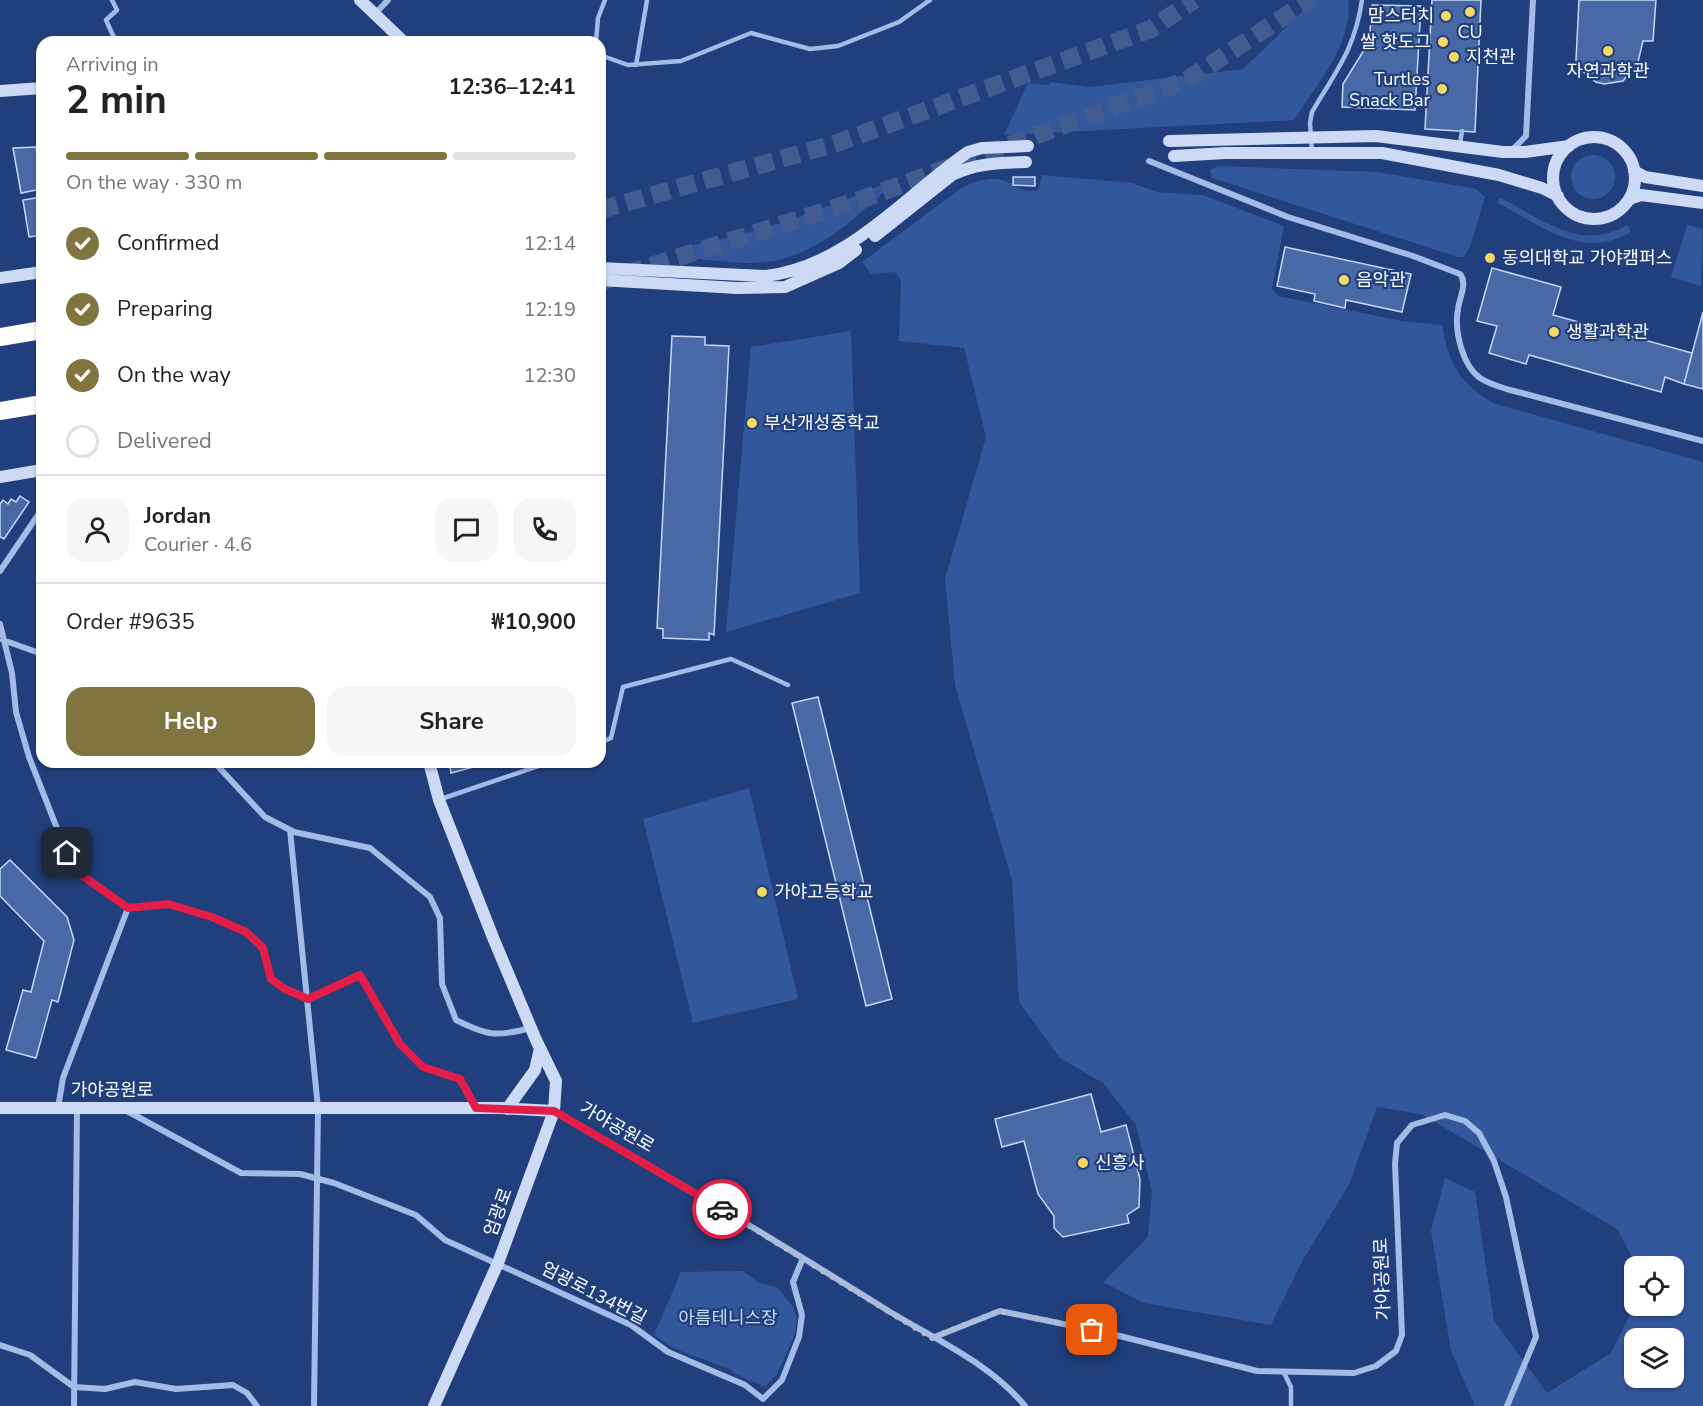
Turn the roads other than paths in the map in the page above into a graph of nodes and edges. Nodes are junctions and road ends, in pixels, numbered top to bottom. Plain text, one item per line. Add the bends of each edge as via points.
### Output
1 (112, 0) edge
2 (360, 0) edge
3 (388, 0) edge
4 (605, 0) edge
5 (648, 0) edge
6 (930, 0) edge
7 (1362, 0) edge
8 (1533, 0) edge
9 (375, 14) junction
10 (113, 36) edge
11 (398, 36) edge
12 (596, 36) edge
13 (606, 57) edge
14 (636, 65) junction
15 (36, 88) edge
16 (0, 91) edge
17 (1462, 131) dead end
18 (1526, 136) junction
19 (1311, 137) junction
20 (1169, 141) dead end
21 (1028, 146) dead end
22 (1569, 146) junction
23 (1460, 147) junction
24 (1548, 150) junction
25 (1503, 152) junction
26 (1312, 153) junction
27 (1174, 156) dead end
28 (1149, 161) dead end
29 (1026, 162) dead end
30 (1634, 171) junction
31 (1703, 186) edge
32 (1557, 196) junction
33 (1629, 199) junction
34 (1703, 203) edge
35 (606, 268) edge
36 (36, 273) edge
37 (0, 278) edge
38 (606, 280) edge
39 (36, 331) edge
40 (0, 337) edge
41 (36, 405) edge
42 (0, 411) edge
43 (1703, 441) edge
44 (36, 471) edge
45 (0, 477) edge
46 (36, 518) edge
47 (0, 572) edge
48 (0, 624) edge
49 (2, 639) edge
50 (36, 652) edge
51 (788, 685) dead end
52 (606, 740) edge
53 (220, 768) edge
54 (431, 768) edge
55 (532, 768) edge
56 (439, 800) junction
57 (290, 830) junction
58 (128, 908) junction
59 (306, 998) junction
60 (531, 1028) junction
61 (540, 1048) junction
62 (0, 1108) edge
63 (58, 1108) junction
64 (77, 1108) junction
65 (121, 1108) junction
66 (318, 1108) junction
67 (476, 1108) junction
68 (507, 1108) junction
69 (554, 1111) junction
70 (317, 1179) junction
71 (803, 1258) junction
72 (498, 1263) junction
73 (932, 1338) junction
74 (0, 1345) edge
75 (1283, 1371) junction
76 (74, 1387) junction
77 (762, 1403) edge
78 (74, 1406) edge
79 (257, 1406) edge
80 (314, 1406) edge
81 (434, 1406) edge
82 (1025, 1406) edge
83 (1291, 1406) edge
84 (1507, 1406) edge

1 - 10 lane via 117,10 106,20
2 - 9 street
3 - 9 street
4 - 12 lane
5 - 14 lane
6 - 14 lane via 899,22 838,46 810,49 751,33 681,61
7 - 19 lane via 1351,48 1312,112
8 - 18 street
9 - 11 street
13 - 14 lane
15 - 16 street
17 - 23 lane
18 - 24 street via 1536,147
18 - 25 street via 1517,146
19 - 20 street
19 - 23 street via 1385,136
19 - 26 lane
21 - 35 street via 968,152 843,250 783,274
22 - 24 street
22 - 30 street via 1591,137 1605,138 1628,154
22 - 32 street via 1557,160 1553,174
23 - 25 street
24 - 25 street
26 - 27 street
26 - 32 street via 1382,153 1498,175
28 - 43 street via 1288,217 1460,274 1463,282 1459,336 1472,368 1480,377 1510,390
29 - 38 street via 980,164 952,175 839,263 785,287
30 - 31 street via 1645,177
30 - 33 street
32 - 33 street via 1567,209 1590,219 1603,219 1615,213
33 - 34 street via 1641,195
36 - 37 street
39 - 40 highway
41 - 42 highway
44 - 45 street
46 - 47 street
48 - 49 street
49 - 50 street
49 - 58 street via 28,757 73,869
51 - 52 lane via 731,659 622,687 610,738
53 - 57 street via 265,817
54 - 56 street, 엄광로
55 - 56 lane
56 - 60 street, 엄광로
57 - 59 street
57 - 60 street via 370,848 430,897 440,918 442,984 456,1020 501,1036
58 - 59 street via 168,904 246,932 263,948 271,979
58 - 63 street, 가야공원로 via 63,1078
59 - 66 street
59 - 67 street via 360,975 400,1044 423,1067 460,1079
60 - 61 street, 엄광로
61 - 68 street via 535,1070
61 - 69 street, 엄광로 via 556,1081
62 - 63 street, 가야공원로
63 - 64 street, 가야공원로
64 - 65 street, 가야공원로
64 - 76 street
65 - 66 street, 가야공원로
65 - 70 street, 엄광로134번길 via 241,1173 300,1174
66 - 67 street, 가야공원로
66 - 70 street
67 - 68 street, 가야공원로
68 - 69 street, 가야공원로
69 - 71 street, 가야공원로
69 - 72 street, 엄광로
70 - 72 street, 엄광로134번길 via 416,1215 445,1240
70 - 80 street
71 - 73 street, 가야공원로
71 - 77 street via 793,1282 802,1315 799,1337 782,1380
72 - 77 street, 엄광로134번길 via 631,1325 668,1352 745,1385
72 - 81 street, 엄광로
73 - 75 street, 가야공원로 via 1000,1311 1112,1334 1257,1371
73 - 82 street, 가야공원로 via 989,1373 1012,1390
74 - 76 street via 30,1355
75 - 83 lane via 1291,1387
75 - 84 street, 가야공원로 via 1354,1373 1376,1366 1396,1351 1402,1335 1397,1143 1412,1125 1445,1115 1465,1121 1479,1133 1494,1161 1506,1197 1536,1337
76 - 78 street
76 - 79 street via 105,1389 135,1382 176,1389 233,1385

